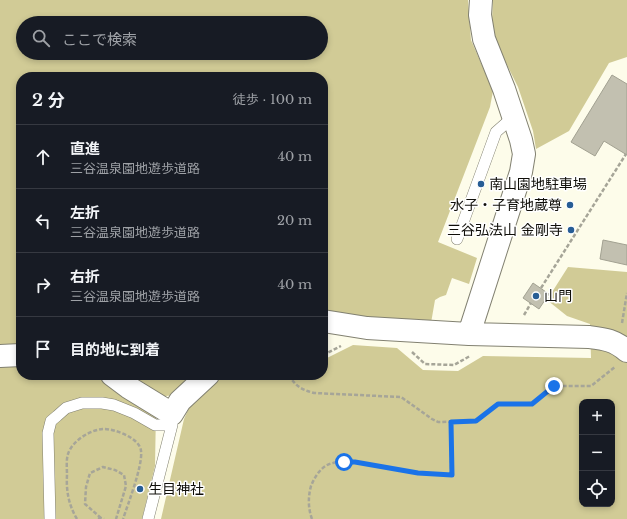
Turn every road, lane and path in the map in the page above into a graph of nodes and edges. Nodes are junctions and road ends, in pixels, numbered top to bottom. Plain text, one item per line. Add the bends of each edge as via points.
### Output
1 (480, 0) edge
2 (513, 117) junction
3 (626, 154) edge
4 (457, 239) dead end
5 (540, 288) dead end
6 (627, 293) edge
7 (328, 322) edge
8 (472, 344) junction
9 (343, 345) dead end
10 (328, 352) edge
11 (411, 352) dead end
12 (621, 353) edge
13 (16, 355) edge
14 (0, 356) edge
15 (119, 380) edge
16 (203, 380) edge
17 (292, 380) edge
18 (172, 420) junction
19 (451, 422) junction
20 (103, 518) edge
21 (50, 519) edge
22 (77, 519) edge
23 (98, 519) edge
24 (116, 519) edge
25 (123, 519) edge
26 (148, 519) edge
27 (312, 519) edge

1 - 2 street via 484,39
2 - 4 lane via 496,132
2 - 8 street via 524,154 521,172
3 - 5 path
6 - 12 path
7 - 8 street
8 - 11 path via 454,365 425,364
8 - 12 street via 589,338 605,339
9 - 10 path
12 - 19 path via 592,386 554,386 532,404 498,404 476,421
13 - 14 street
15 - 18 street
16 - 18 street via 180,401
17 - 19 path via 302,390 314,393 401,397 432,419 438,422
18 - 21 lane via 155,425 124,408 108,404 82,403 66,408 51,421 48,433
18 - 26 lane
19 - 27 path via 452,475 418,473 355,462 333,463 322,468 309,493 308,503
20 - 23 path
20 - 24 path via 86,504 86,487 90,473 103,467 124,475 126,486
22 - 25 path via 68,496 68,453 86,434 104,429 136,440 142,449 141,461

